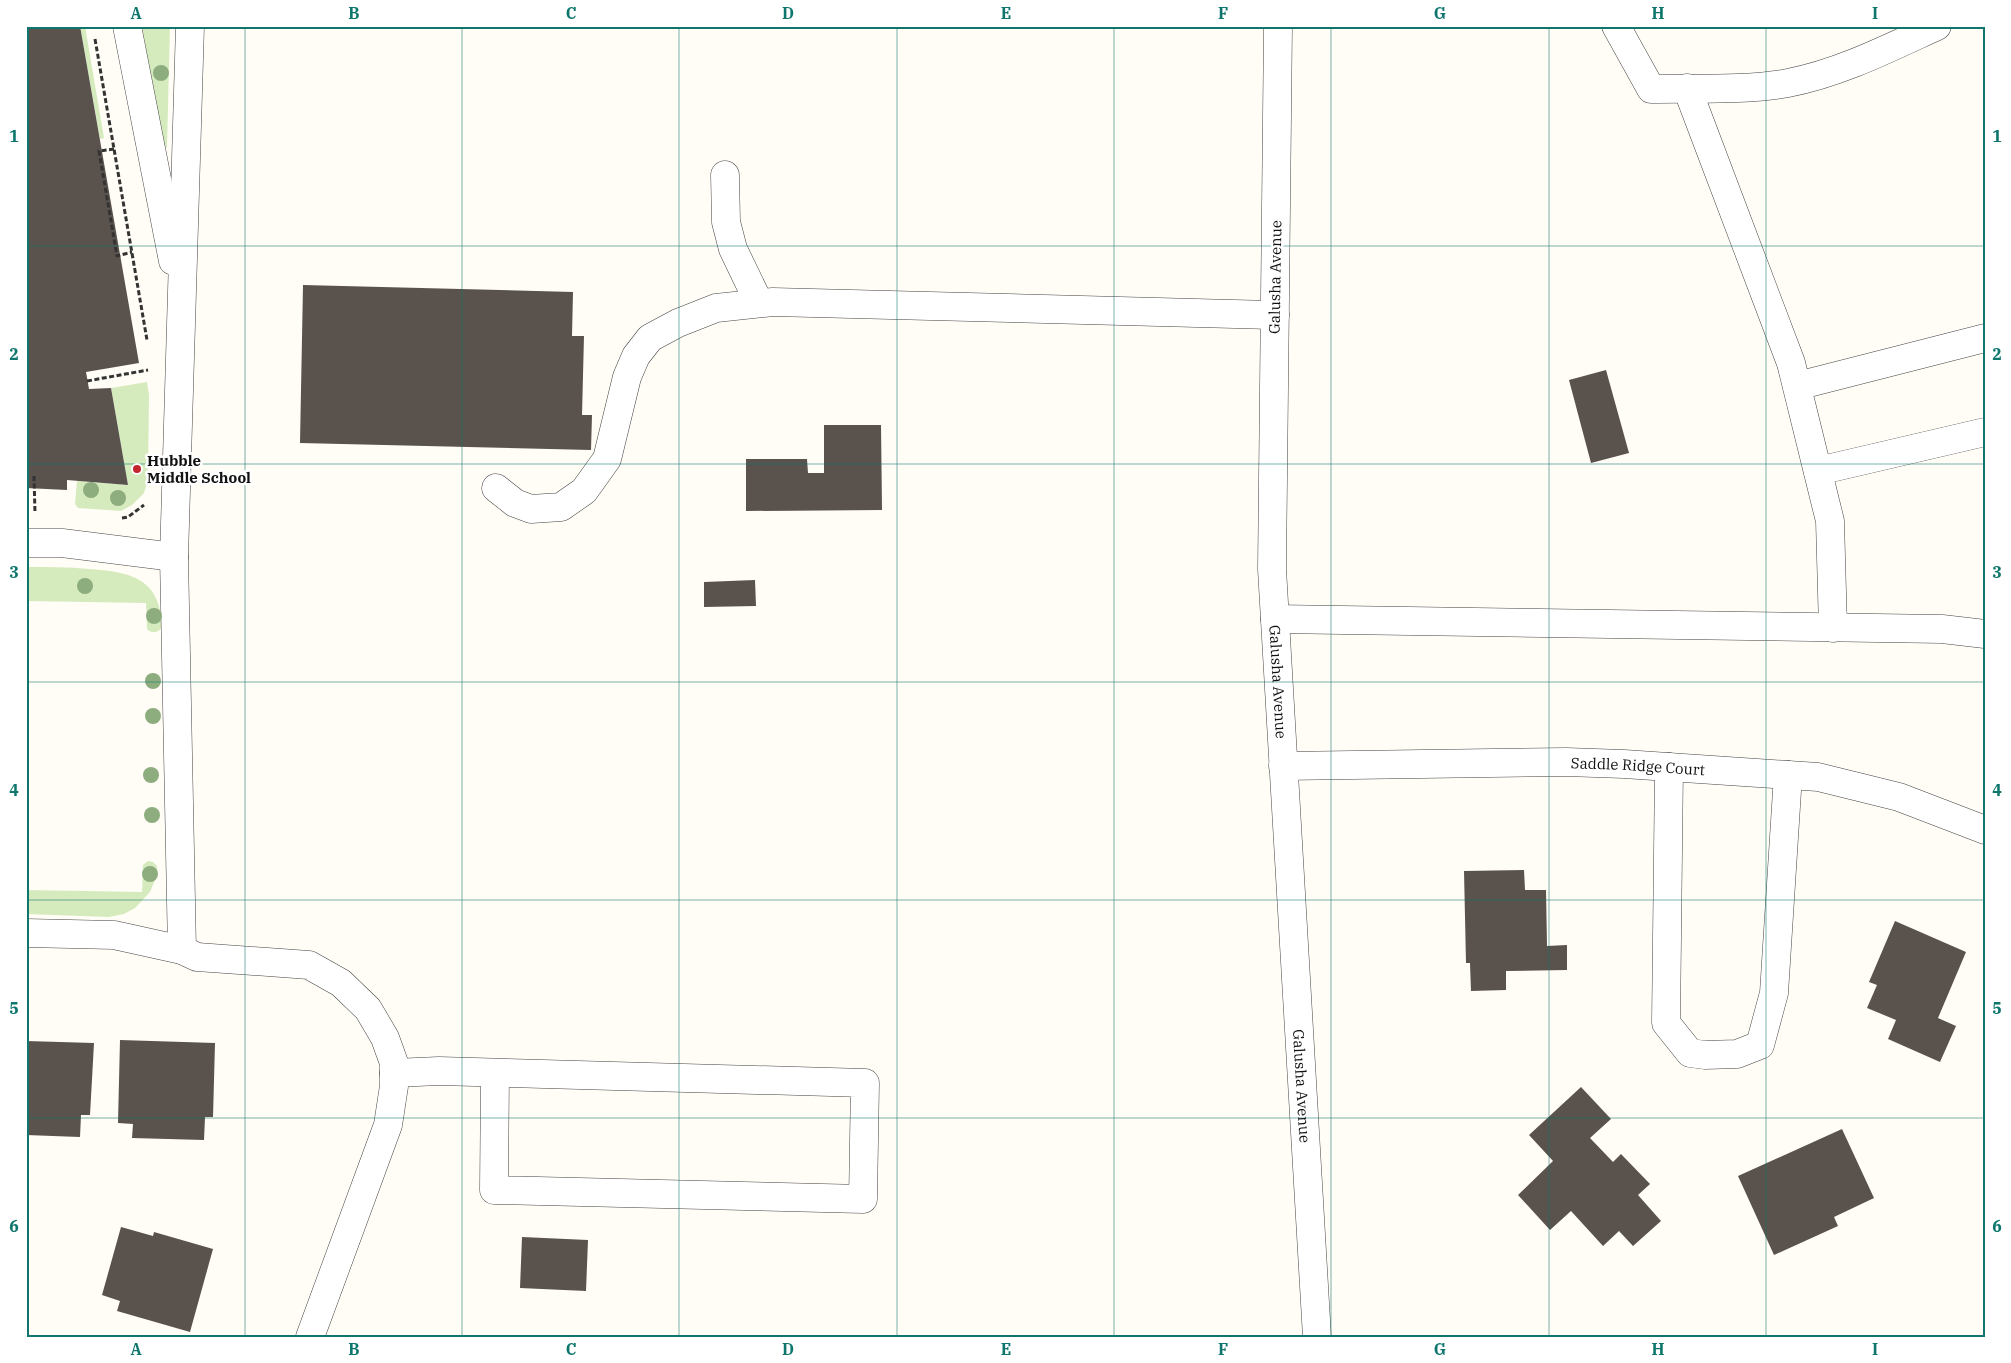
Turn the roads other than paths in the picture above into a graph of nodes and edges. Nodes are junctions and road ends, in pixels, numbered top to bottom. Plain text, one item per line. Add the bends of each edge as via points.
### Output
1 (127, 26) edge
2 (190, 26) edge
3 (1278, 26) edge
4 (1616, 26) edge
5 (1937, 26) edge
6 (1687, 88) junction
7 (725, 175) dead end
8 (759, 303) junction
9 (182, 312) junction
10 (1275, 315) junction
11 (1985, 338) edge
12 (1797, 386) junction
13 (1985, 432) edge
14 (1818, 471) junction
15 (496, 488) dead end
16 (26, 543) edge
17 (174, 557) junction
18 (1275, 619) junction
19 (1833, 628) junction
20 (1985, 634) edge
21 (1283, 766) junction
22 (1669, 767) junction
23 (1788, 775) junction
24 (1985, 830) edge
25 (26, 933) edge
26 (182, 950) junction
27 (495, 1072) junction
28 (394, 1073) junction
29 (310, 1337) edge
30 (1318, 1337) edge

1 - 9 street
2 - 9 street
3 - 10 street, Galusha Avenue
4 - 6 street via 1651,89
5 - 6 street via 1850,65 1788,83
6 - 12 street
7 - 8 street via 726,222 733,249
8 - 10 street
8 - 15 street via 716,308 650,338 636,356 627,377 607,459 584,491 561,507 531,509 515,503
9 - 17 street
10 - 18 street, Galusha Avenue via 1272,570
11 - 12 street
12 - 14 street
13 - 14 street
14 - 19 street via 1830,521
16 - 17 street via 62,543
17 - 26 street
18 - 19 street
18 - 21 street, Galusha Avenue
19 - 20 street via 1942,629
21 - 22 street, Saddle Ridge Court via 1566,762
21 - 30 street, Galusha Avenue
22 - 23 street, Saddle Ridge Court
22 - 23 street via 1666,1023 1690,1053 1704,1055 1737,1054 1760,1045 1774,993
23 - 24 street, Saddle Ridge Court via 1818,777 1899,797
25 - 26 street via 114,935
26 - 28 street via 197,957 309,965 341,983 368,1009 385,1038 394,1062
27 - 27 street via 865,1083 863,1199 494,1190
27 - 28 street
28 - 29 street via 388,1125

